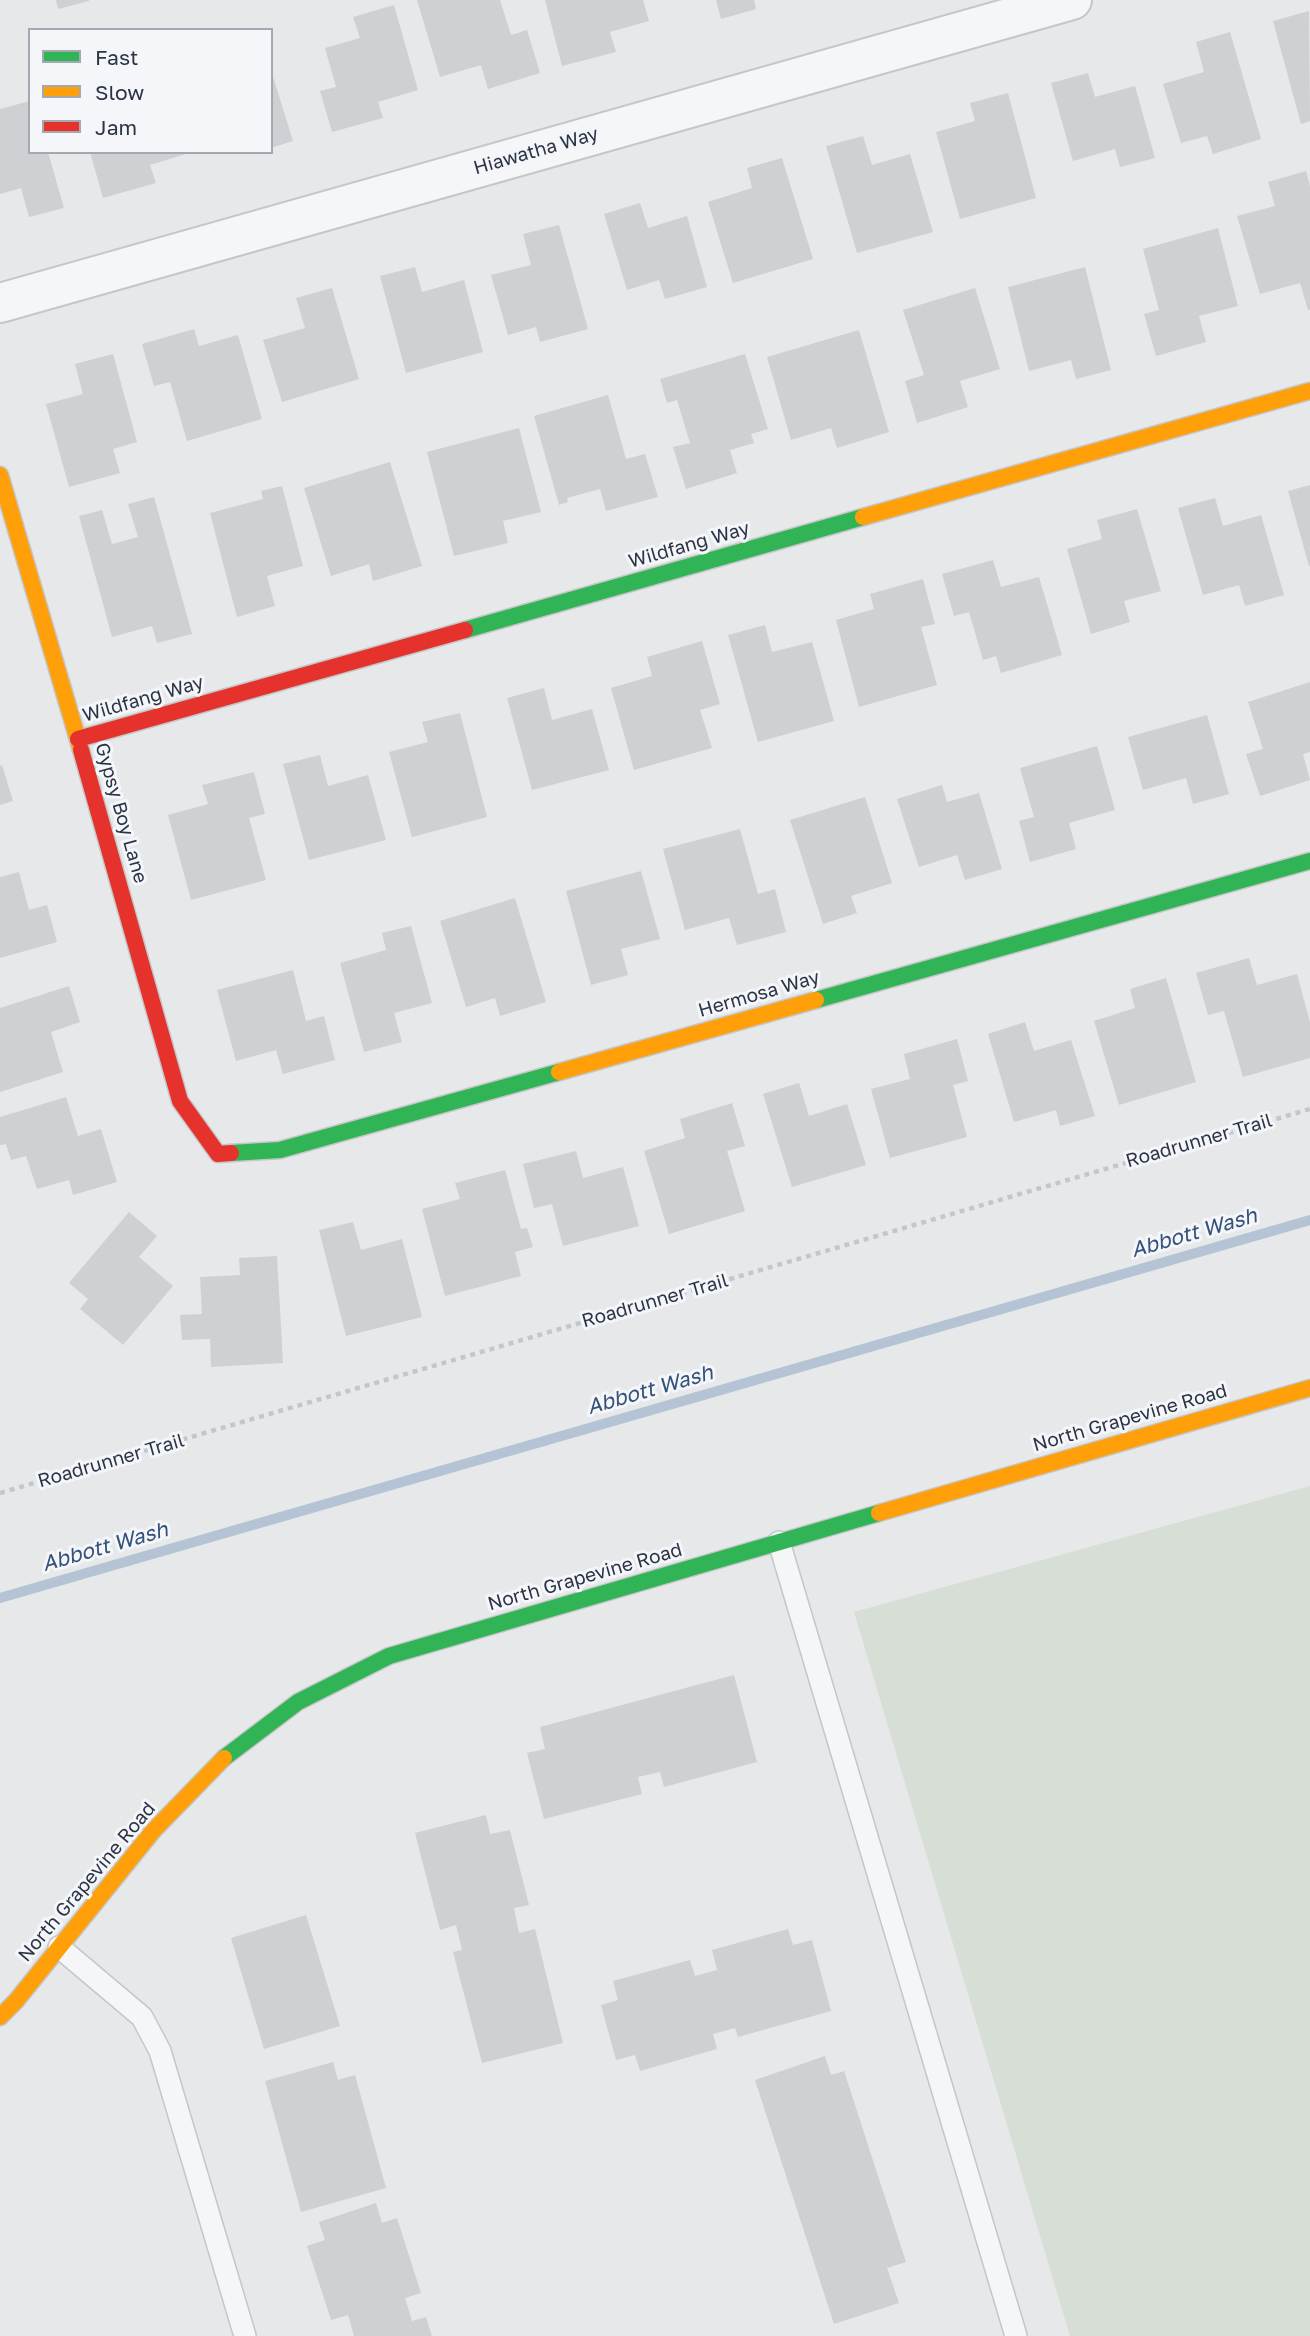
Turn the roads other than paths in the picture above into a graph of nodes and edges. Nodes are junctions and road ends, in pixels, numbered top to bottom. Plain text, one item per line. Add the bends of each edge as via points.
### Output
1 (1072, 0) edge
2 (0, 303) edge
3 (1310, 391) edge
4 (0, 475) edge
5 (78, 739) junction
6 (1310, 861) edge
7 (218, 1154) joint
8 (1310, 1388) edge
9 (779, 1542) junction
10 (59, 1947) junction
11 (8, 1996) edge
12 (0, 2017) edge
13 (245, 2336) edge
14 (1016, 2336) edge

1 - 2 street, Hiawatha Way
3 - 5 street, Wildfang Way
4 - 5 street, Gypsy Boy Lane
5 - 7 street, Gypsy Boy Lane via 180,1101
6 - 7 street, Hermosa Way via 280,1150
8 - 9 street, North Grapevine Road
9 - 10 street, North Grapevine Road via 389,1656 298,1702 223,1759 153,1831
9 - 14 lane
10 - 11 street, North Grapevine Road
10 - 13 lane via 142,2017 160,2051
11 - 12 street, North Grapevine Road

